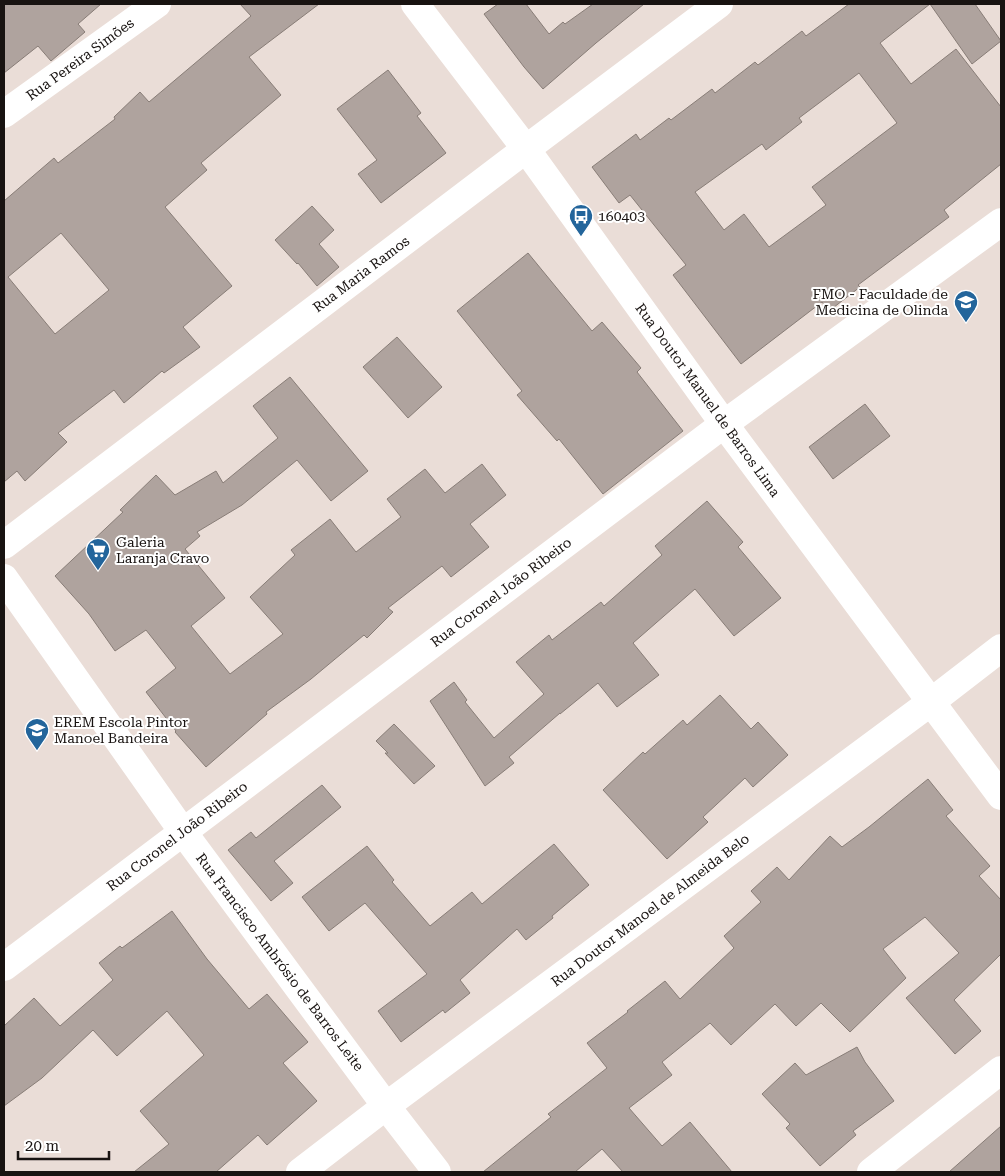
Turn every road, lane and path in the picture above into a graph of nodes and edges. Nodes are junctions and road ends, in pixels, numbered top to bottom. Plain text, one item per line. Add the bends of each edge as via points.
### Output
1 (157, 4) edge
2 (415, 4) edge
3 (719, 4) edge
4 (4, 114) edge
5 (526, 149) junction
6 (1001, 222) edge
7 (724, 424) junction
8 (4, 545) edge
9 (4, 578) edge
10 (1001, 648) edge
11 (931, 702) junction
12 (1001, 796) edge
13 (183, 832) junction
14 (4, 967) edge
15 (1001, 1070) edge
16 (386, 1106) junction
17 (300, 1172) edge
18 (437, 1172) edge
19 (871, 1172) edge

1 - 4 street, Rua Pereira Simões
2 - 5 street, Rua Doutor Manuel de Barros Lima
3 - 5 street, Rua Maria Ramos
5 - 7 street, Rua Doutor Manuel de Barros Lima
5 - 8 street, Rua Maria Ramos
6 - 7 street, Rua Coronel João Ribeiro
7 - 11 street, Rua Doutor Manuel de Barros Lima
7 - 13 street, Rua Coronel João Ribeiro
9 - 13 street, Rua Francisco Ambrósio de Barros Leite
10 - 11 street, Rua Doutor Manoel de Almeida Belo
11 - 12 street, Rua Doutor Manuel de Barros Lima
11 - 16 street, Rua Doutor Manoel de Almeida Belo
13 - 14 street, Rua Coronel João Ribeiro
13 - 16 street, Rua Francisco Ambrósio de Barros Leite
15 - 19 street
16 - 17 street, Rua Doutor Manoel de Almeida Belo
16 - 18 street, Rua Francisco Ambrósio de Barros Leite

